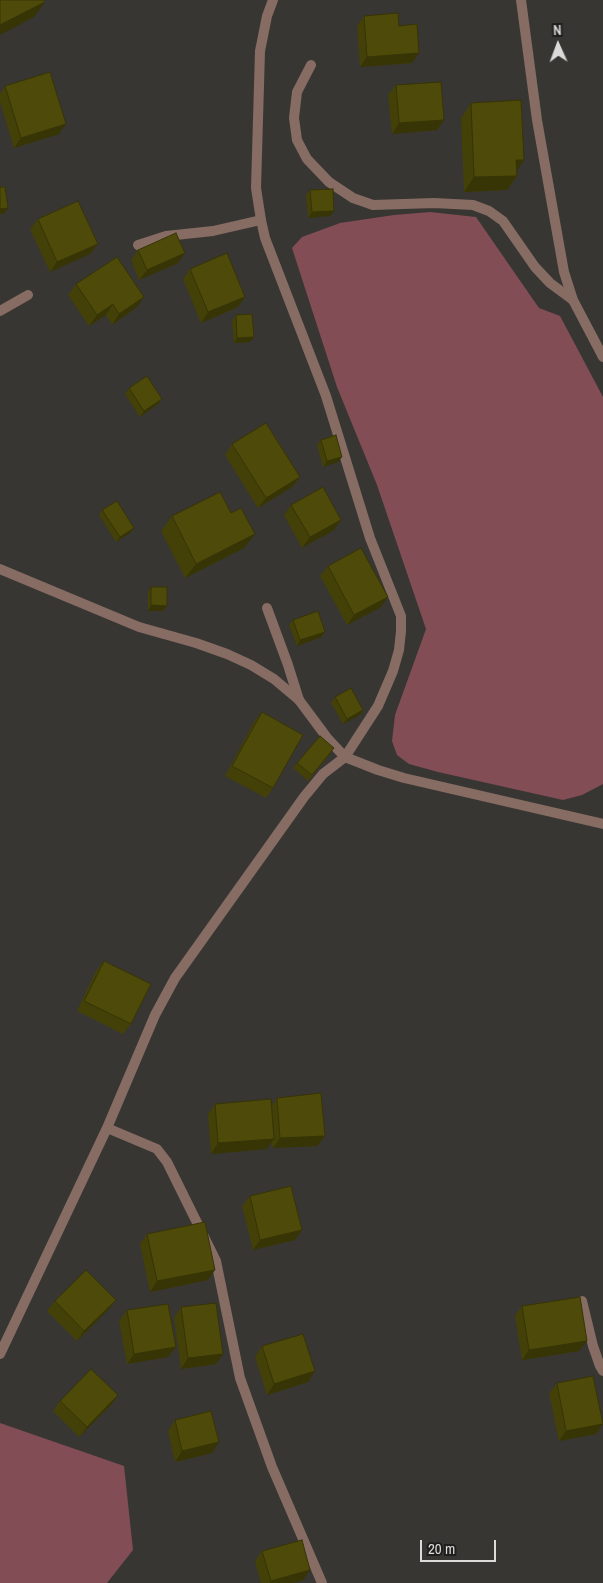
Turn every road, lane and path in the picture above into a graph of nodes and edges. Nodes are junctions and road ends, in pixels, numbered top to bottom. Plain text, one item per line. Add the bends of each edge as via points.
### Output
1 (273, 0) edge
2 (521, 0) edge
3 (311, 64) dead end
4 (261, 220) junction
5 (138, 244) dead end
6 (28, 295) dead end
7 (572, 300) junction
8 (0, 311) edge
9 (603, 357) edge
10 (0, 569) edge
11 (267, 608) dead end
12 (299, 700) junction
13 (345, 756) junction
14 (603, 824) edge
15 (107, 1128) junction
16 (582, 1301) edge
17 (0, 1354) edge
18 (603, 1371) edge
19 (322, 1583) edge

1 - 4 street via 267,16 259,69 256,188
2 - 7 street via 558,246
3 - 7 street via 297,92 294,118 297,140 307,159 329,182 353,198 373,205 473,205 489,211 503,221 535,268
4 - 5 street
4 - 13 street via 326,396 370,538 400,616 399,650 393,671 378,706
6 - 8 street
7 - 9 street
10 - 12 street via 140,627 227,654 251,665
11 - 12 street
12 - 13 street
13 - 14 street via 404,778
13 - 15 street via 323,774 304,797 175,978 155,1015
15 - 17 street
15 - 19 street via 157,1149 167,1162 216,1261 240,1378 272,1467
16 - 18 street

